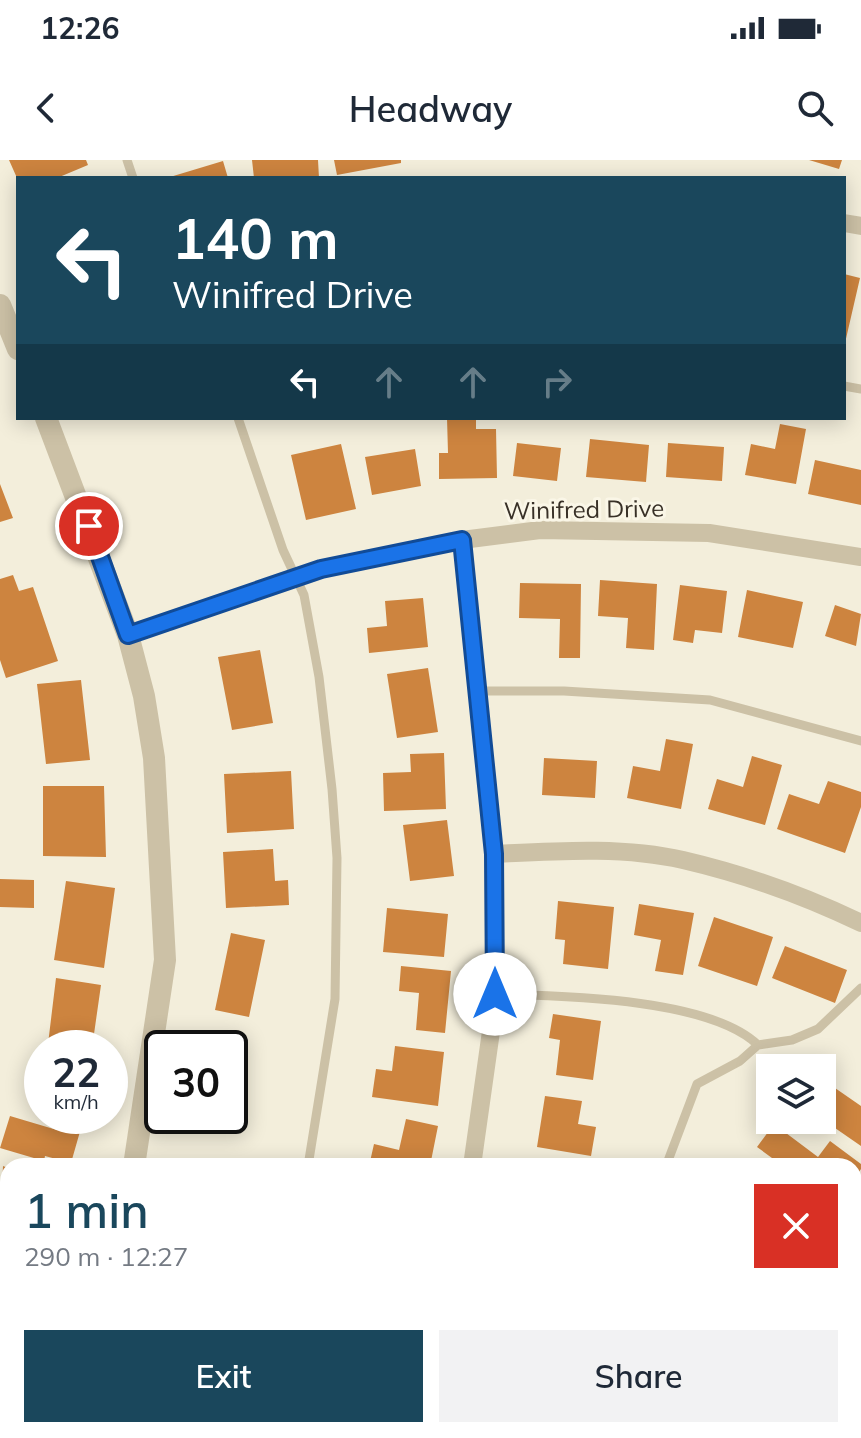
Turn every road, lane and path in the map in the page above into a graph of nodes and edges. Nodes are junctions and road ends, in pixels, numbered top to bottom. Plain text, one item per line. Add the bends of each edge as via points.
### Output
1 (0, 305) edge
2 (16, 339) edge
3 (47, 420) edge
4 (242, 420) edge
5 (462, 540) junction
6 (861, 557) edge
7 (296, 578) junction
8 (128, 635) junction
9 (480, 691) junction
10 (861, 741) edge
11 (494, 854) junction
12 (861, 923) edge
13 (861, 988) edge
14 (495, 994) junction
15 (758, 1045) junction
16 (135, 1158) edge
17 (309, 1158) edge
18 (473, 1158) edge
19 (669, 1158) edge

1 - 2 street
3 - 8 street
4 - 7 lane via 251,465
5 - 6 street, Winifred Drive via 540,530 651,530 709,533
5 - 7 street, Winifred Drive
5 - 9 street
7 - 8 street, Winifred Drive
7 - 17 lane via 319,677 337,858 335,999
8 - 16 street via 154,758 165,960
9 - 10 lane via 710,700
9 - 11 street
11 - 12 street via 570,852 680,859 752,880
11 - 14 street
13 - 15 lane via 818,1029
14 - 15 lane via 672,1008 742,1030
14 - 18 street
15 - 19 lane via 697,1084

